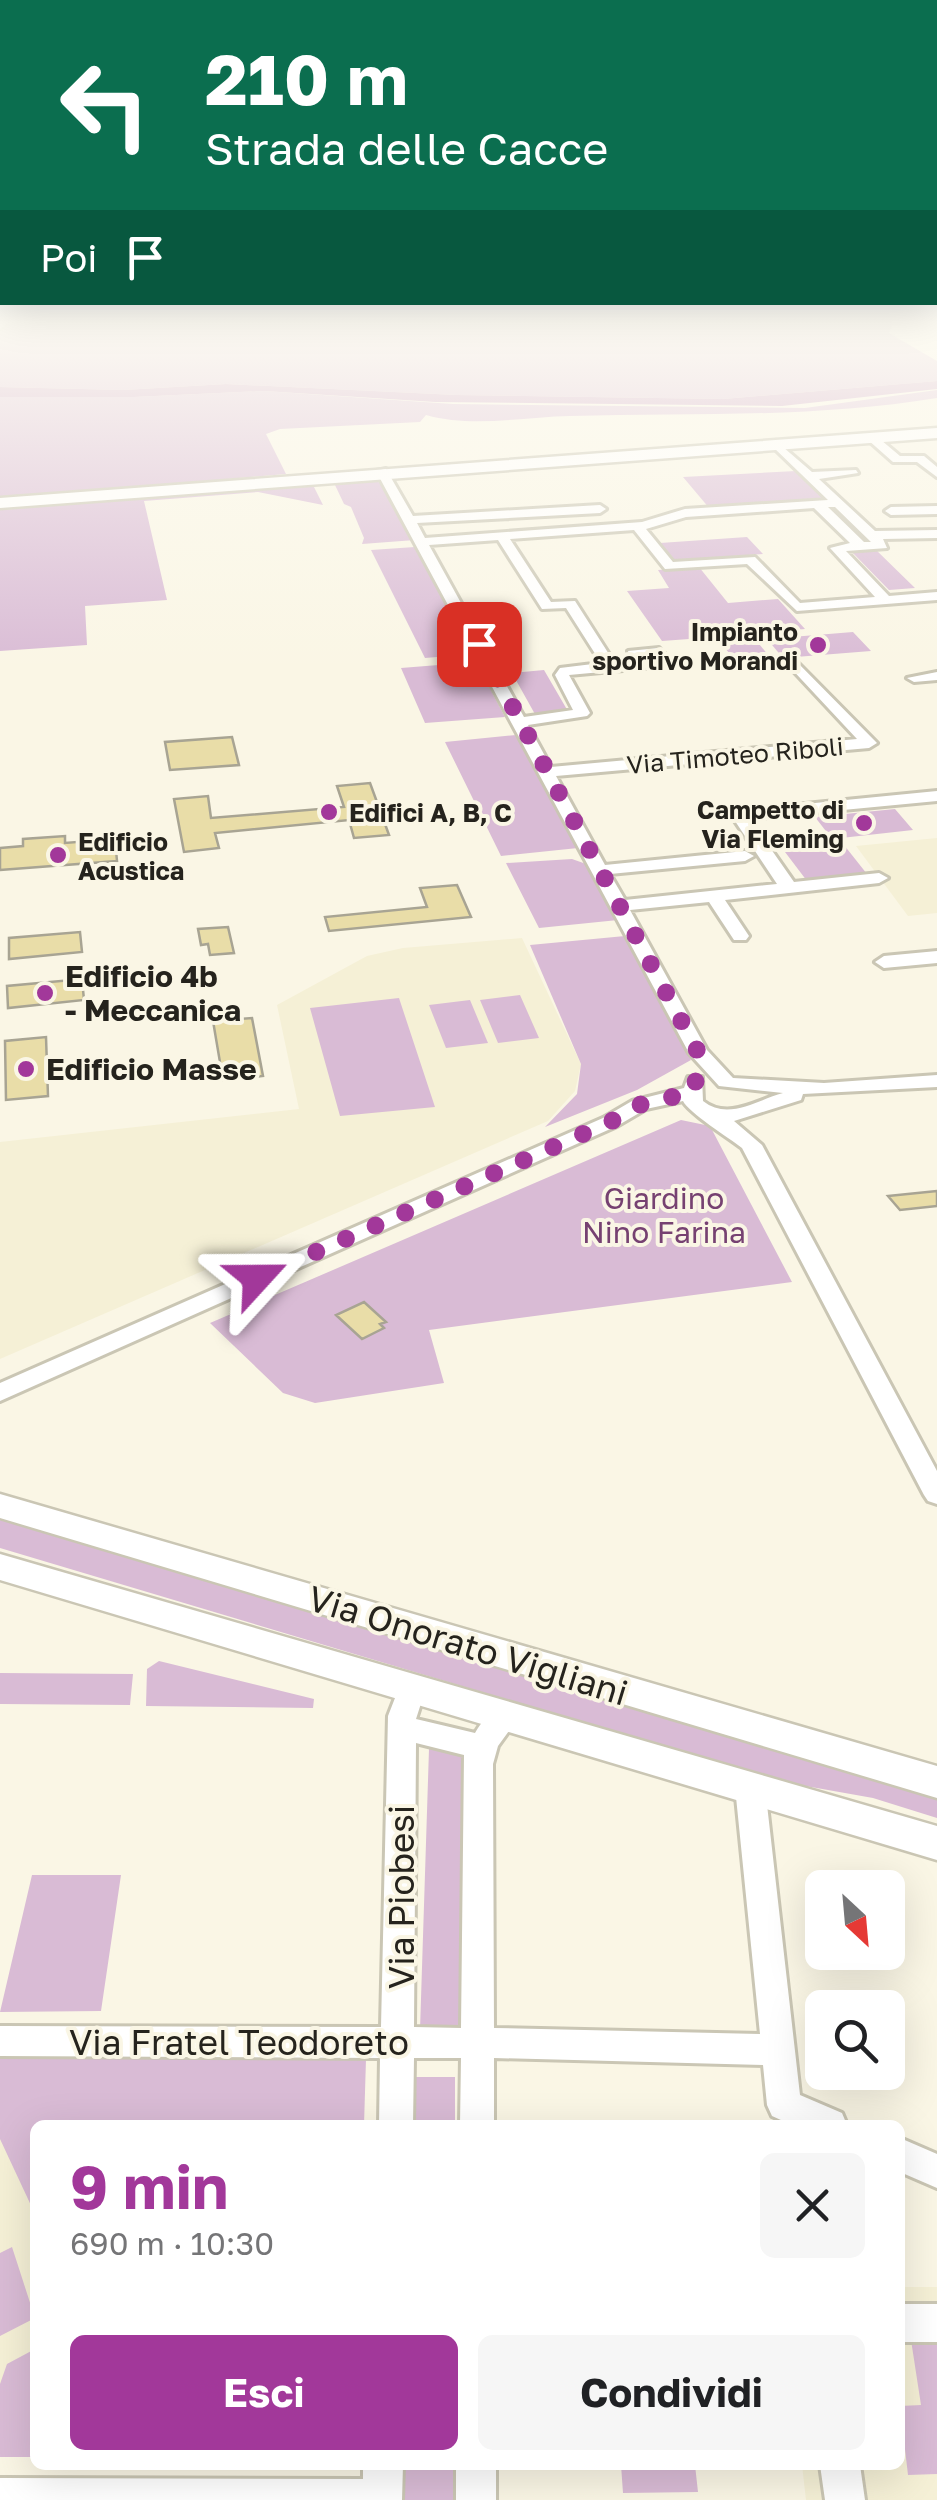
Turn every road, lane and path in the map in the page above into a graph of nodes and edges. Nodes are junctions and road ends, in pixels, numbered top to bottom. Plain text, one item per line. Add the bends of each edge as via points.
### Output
1 (889, 437) edge
2 (871, 438) junction
3 (776, 444) junction
4 (852, 473) dead end
5 (937, 473) edge
6 (382, 476) junction
7 (810, 476) junction
8 (0, 503) edge
9 (839, 503) junction
10 (818, 504) junction
11 (937, 507) edge
12 (600, 508) dead end
13 (896, 508) dead end
14 (410, 520) junction
15 (638, 527) junction
16 (937, 534) edge
17 (502, 536) junction
18 (872, 536) junction
19 (423, 542) junction
20 (860, 546) junction
21 (937, 596) edge
22 (886, 600) junction
23 (792, 660) dead end
24 (640, 664) dead end
25 (610, 666) junction
26 (937, 676) edge
27 (914, 678) dead end
28 (521, 722) junction
29 (548, 772) junction
30 (937, 796) edge
31 (746, 856) dead end
32 (602, 870) junction
33 (879, 878) dead end
34 (789, 888) junction
35 (714, 896) junction
36 (622, 906) junction
37 (740, 936) dead end
38 (937, 956) edge
39 (884, 962) dead end
40 (698, 1052) junction
41 (937, 1081) edge
42 (729, 1083) junction
43 (824, 1089) junction
44 (693, 1091) junction
45 (751, 1110) junction
46 (709, 1114) junction
47 (610, 1122) junction
48 (751, 1145) junction
49 (0, 1392) edge
50 (937, 1495) edge
51 (0, 1506) edge
52 (0, 1567) edge
53 (412, 1688) junction
54 (505, 1716) junction
55 (402, 1728) junction
56 (478, 1749) junction
57 (937, 1782) edge
58 (750, 1788) junction
59 (937, 1843) edge
60 (0, 2040) edge
61 (399, 2042) junction
62 (478, 2043) junction
63 (778, 2050) junction
64 (396, 2120) edge
65 (477, 2120) edge
66 (818, 2120) edge
67 (905, 2157) edge
68 (937, 2171) edge
69 (937, 2322) edge
70 (905, 2323) edge
71 (476, 2470) edge
72 (841, 2470) edge
73 (382, 2488) edge
74 (0, 2498) edge
75 (476, 2500) edge
76 (845, 2500) edge

1 - 2 street
2 - 3 street
2 - 5 street via 897,460 920,458
3 - 6 street
3 - 7 street
4 - 7 street
6 - 8 street
6 - 14 street
7 - 9 street
9 - 10 street
9 - 18 street
10 - 15 street via 691,513
10 - 20 street
11 - 13 street
12 - 14 street
14 - 19 street
15 - 17 street
15 - 22 street via 670,566 750,560 797,608
16 - 18 street
17 - 19 street
17 - 25 street via 547,606 570,604
18 - 20 street via 882,545
19 - 28 street
20 - 22 street via 836,548
21 - 22 street
23 - 29 street, Via Timoteo Riboli via 869,743
24 - 25 street
25 - 28 street via 563,673 582,706 580,715
26 - 27 street
28 - 29 street
29 - 32 street
30 - 34 street via 739,816
31 - 32 street
32 - 36 street
33 - 34 street
34 - 35 street
35 - 36 street
35 - 37 street
36 - 40 street
38 - 39 street
40 - 42 street
40 - 44 street
41 - 43 street
42 - 43 street
42 - 44 street
42 - 45 street via 753,1095
43 - 45 street
44 - 46 street via 693,1103
44 - 47 street via 639,1105
45 - 46 street
45 - 48 street
46 - 47 street via 656,1113
46 - 48 street
47 - 49 street
48 - 50 street
51 - 57 street, Via Onorato Vigliani
52 - 53 street, Via Onorato Vigliani
53 - 54 street, Via Onorato Vigliani
53 - 55 street, Via Piobesi
54 - 56 street
54 - 58 street, Via Onorato Vigliani
55 - 56 street
55 - 61 street, Via Piobesi
56 - 62 street
58 - 59 street, Via Onorato Vigliani
58 - 63 street
60 - 61 street, Via Fratel Teodoreto
61 - 62 street, Via Fratel Teodoreto
61 - 64 street, Via Piobesi
62 - 63 street
62 - 65 street
63 - 66 street via 784,2105
67 - 68 street
69 - 70 street
71 - 75 street
72 - 76 street
73 - 74 street

